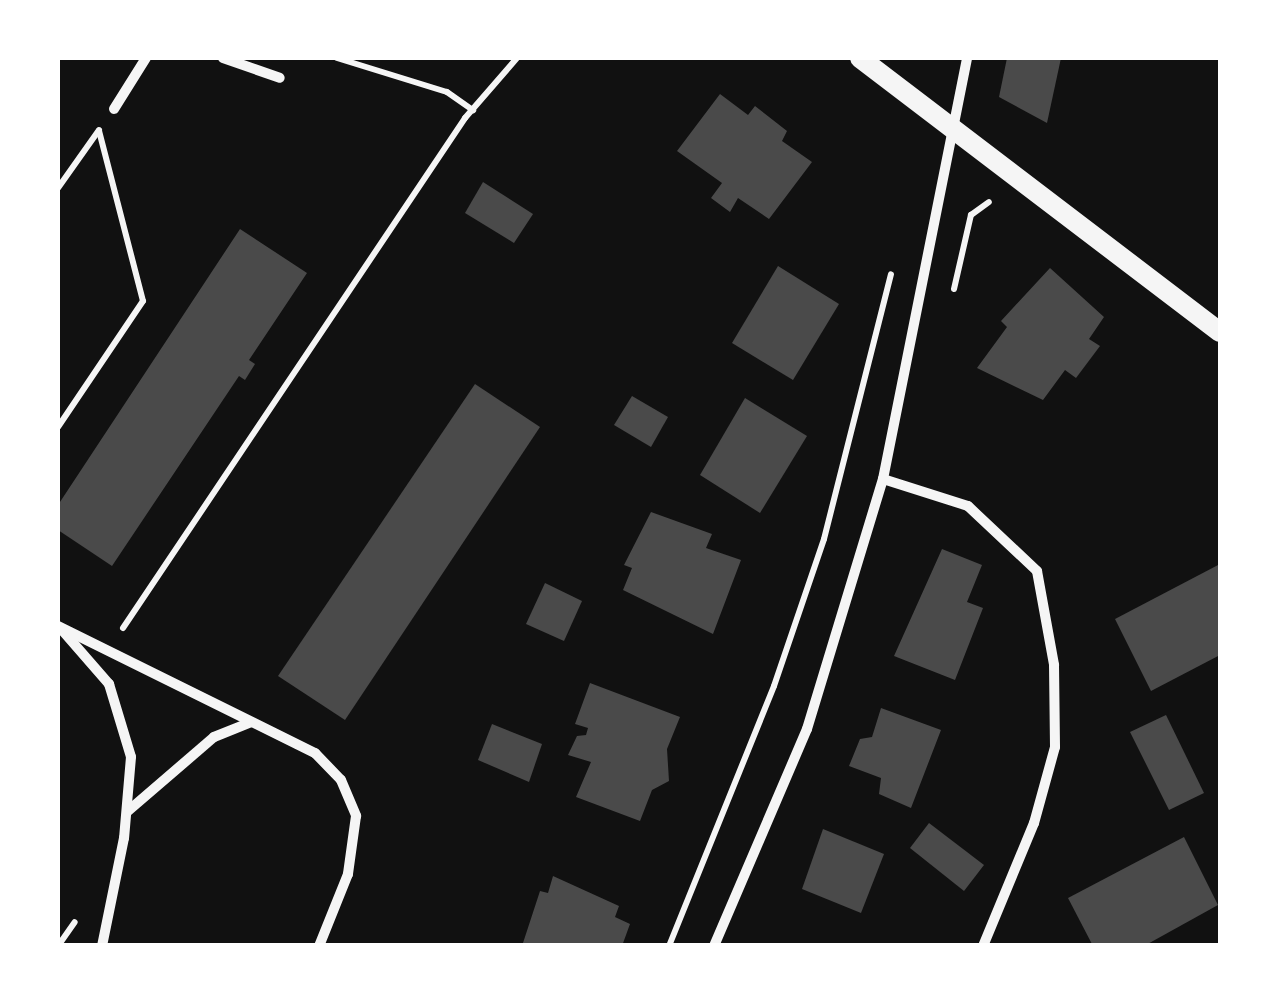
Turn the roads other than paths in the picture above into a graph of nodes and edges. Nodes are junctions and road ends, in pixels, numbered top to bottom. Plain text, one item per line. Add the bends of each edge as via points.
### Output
1 (146, 58) edge
2 (223, 58) edge
3 (860, 58) edge
4 (967, 58) edge
5 (280, 78) dead end
6 (114, 108) road end
7 (955, 130) junction
8 (1220, 332) edge
9 (884, 479) junction
10 (58, 626) edge
11 (251, 722) junction
12 (128, 812) junction
13 (102, 946) edge
14 (320, 946) edge
15 (714, 946) edge
16 (983, 946) edge

1 - 6 street
2 - 5 street
3 - 7 main road
4 - 7 street
7 - 8 main road
7 - 9 street
9 - 15 street via 807,729
9 - 16 street via 968,506 1036,571 1054,665 1055,747 1034,823
10 - 11 street
10 - 12 street via 109,684 131,757
11 - 12 street via 214,736
11 - 14 street via 315,752 341,780 356,816 348,874
12 - 13 street

